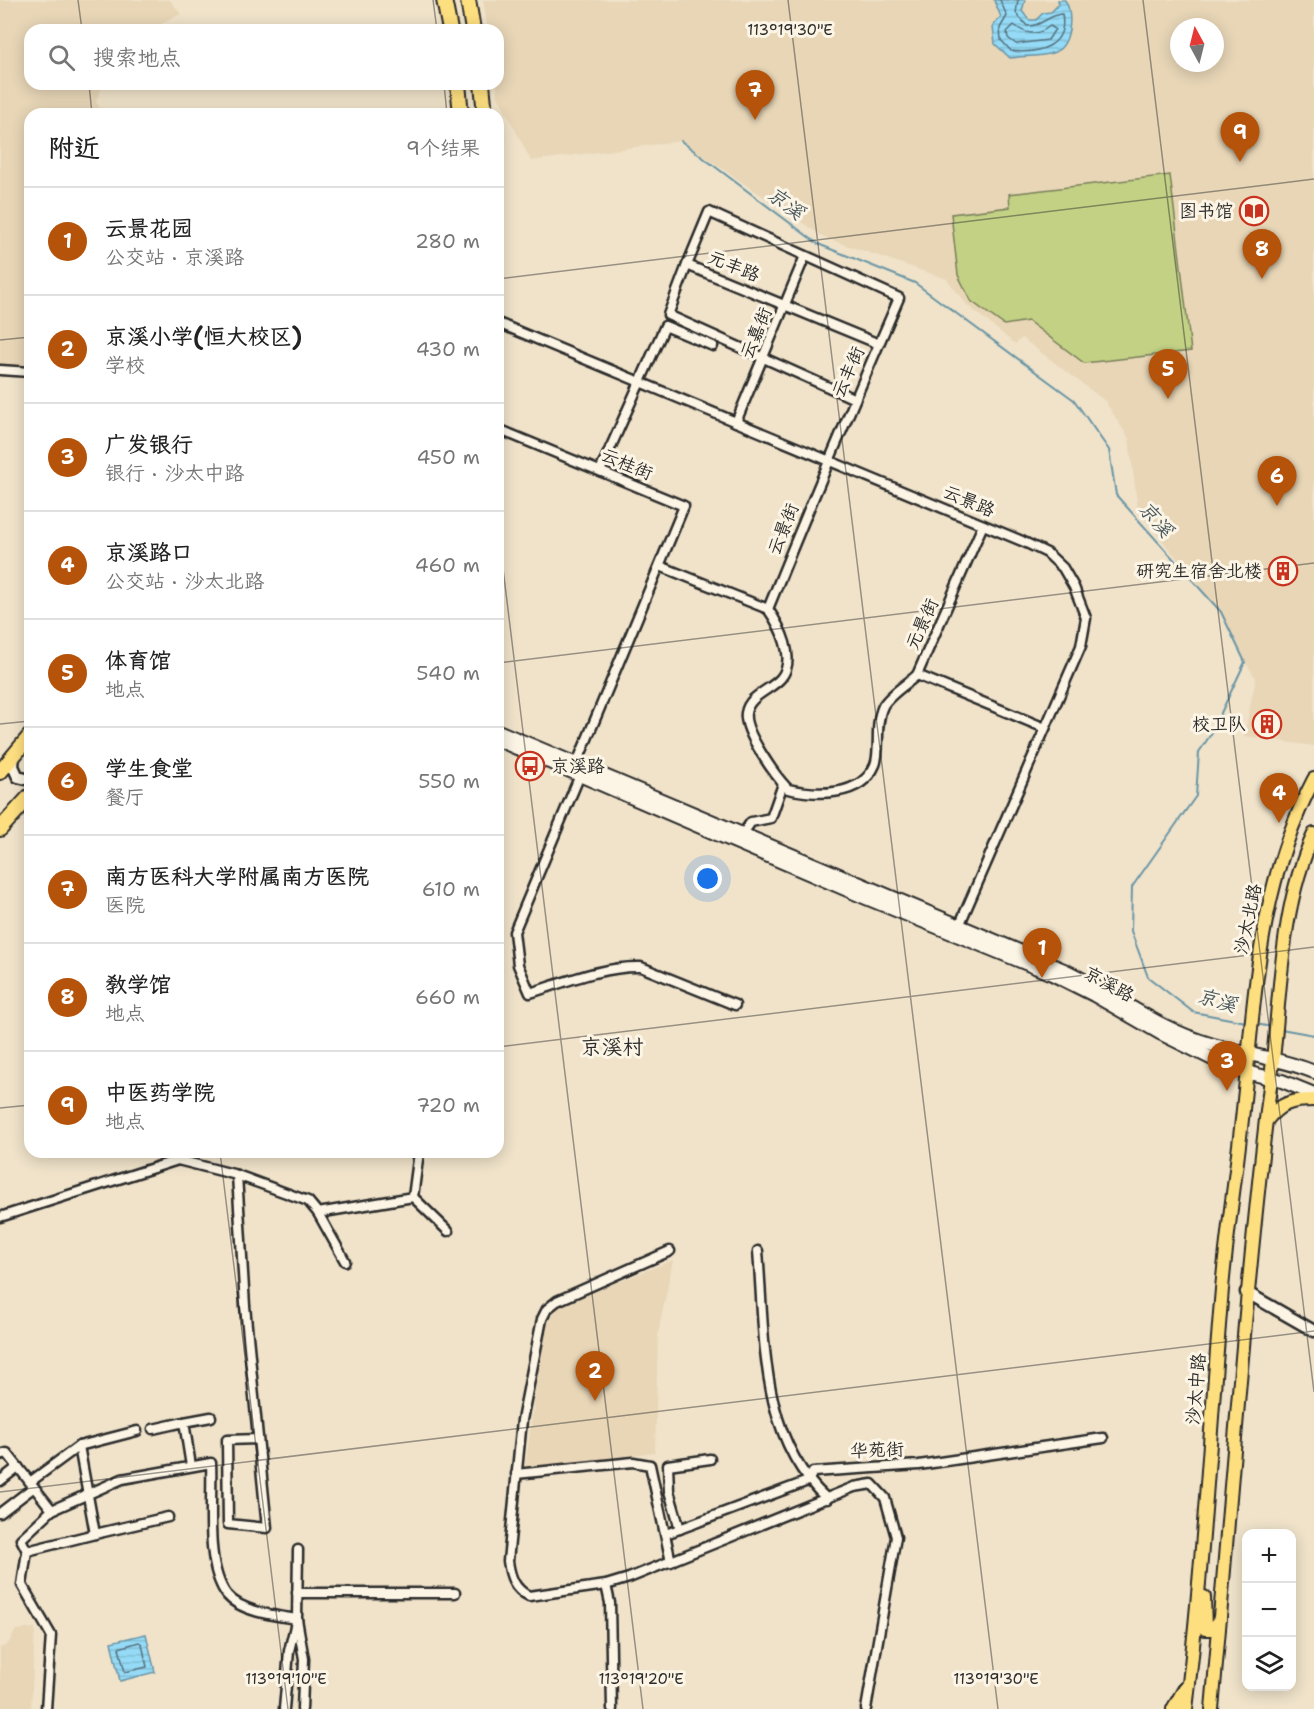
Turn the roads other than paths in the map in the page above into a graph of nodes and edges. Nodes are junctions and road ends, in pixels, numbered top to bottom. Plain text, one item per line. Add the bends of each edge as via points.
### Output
1 (444, 0) edge
2 (468, 0) edge
3 (449, 24) edge
4 (472, 24) edge
5 (459, 90) edge
6 (482, 90) edge
7 (460, 108) edge
8 (484, 108) edge
9 (805, 256) junction
10 (687, 265) junction
11 (899, 298) joint
12 (785, 305) junction
13 (504, 325) edge
14 (879, 344) junction
15 (713, 346) dead end
16 (764, 357) junction
17 (0, 370) edge
18 (24, 372) edge
19 (640, 382) junction
20 (855, 399) junction
21 (736, 422) junction
22 (504, 431) edge
23 (828, 460) junction
24 (600, 471) junction
25 (983, 525) junction
26 (660, 566) junction
27 (768, 609) junction
28 (917, 675) junction
29 (1045, 728) junction
30 (504, 734) edge
31 (504, 742) edge
32 (24, 743) edge
33 (14, 754) junction
34 (578, 769) junction
35 (0, 772) edge
36 (24, 778) edge
37 (1314, 779) edge
38 (783, 784) junction
39 (1309, 799) edge
40 (24, 803) edge
41 (0, 829) edge
42 (1314, 834) edge
43 (742, 835) junction
44 (959, 926) junction
45 (735, 1005) dead end
46 (1248, 1055) junction
47 (1272, 1059) junction
48 (1314, 1072) edge
49 (1246, 1073) junction
50 (1271, 1078) junction
51 (1314, 1094) edge
52 (1314, 1100) edge
53 (1264, 1125) junction
54 (418, 1158) edge
55 (237, 1175) junction
56 (413, 1197) junction
57 (318, 1213) junction
58 (0, 1217) edge
59 (448, 1232) dead end
60 (670, 1251) dead end
61 (758, 1251) dead end
62 (345, 1262) dead end
63 (1246, 1292) junction
64 (1314, 1330) edge
65 (211, 1417) dead end
66 (184, 1422) junction
67 (153, 1428) dead end
68 (137, 1431) dead end
69 (1103, 1438) dead end
70 (258, 1439) junction
71 (79, 1446) junction
72 (0, 1455) edge
73 (710, 1459) dead end
74 (191, 1466) junction
75 (18, 1467) junction
76 (516, 1474) junction
77 (0, 1481) edge
78 (808, 1481) junction
79 (32, 1485) junction
80 (87, 1495) junction
81 (827, 1499) junction
82 (52, 1510) junction
83 (0, 1513) edge
84 (168, 1518) dead end
85 (680, 1529) junction
86 (95, 1534) junction
87 (666, 1534) junction
88 (298, 1550) dead end
89 (27, 1551) junction
90 (671, 1562) junction
91 (1198, 1582) junction
92 (606, 1585) junction
93 (297, 1593) junction
94 (455, 1593) dead end
95 (297, 1619) junction
96 (1220, 1619) junction
97 (1190, 1676) junction
98 (46, 1709) edge
99 (284, 1709) edge
100 (302, 1709) edge
101 (612, 1709) edge
102 (866, 1709) edge
103 (1173, 1709) edge
104 (1186, 1709) edge
105 (1212, 1709) edge

1 - 3 highway
2 - 4 highway
5 - 7 highway
6 - 8 highway
9 - 10 street, 元丰路 via 709,212
9 - 11 street, 元丰路
9 - 12 street, 云嘉街
10 - 12 street, 元丰路
10 - 16 street via 668,315
11 - 14 street, 云丰街
12 - 14 street, 元丰路
12 - 16 street, 云嘉街
13 - 19 street, 云景路
14 - 20 street, 云丰街
15 - 19 street via 665,326
16 - 20 street
16 - 21 street, 云嘉街
17 - 18 street
19 - 21 street, 云景路
19 - 24 street
20 - 23 street, 云丰街
21 - 23 street, 云景路
22 - 24 street, 云桂街
23 - 25 street, 云景路
23 - 27 street, 云景街
24 - 26 street, 云桂街 via 684,506
25 - 28 street, 元景街
25 - 29 street, 云景路 via 1047,553 1063,568 1081,601 1086,618 1081,646
26 - 27 street
26 - 34 street, 云桂街
27 - 38 street via 787,648 787,663 782,678 752,700 746,713 747,726
28 - 29 street, 元景街
28 - 38 street via 884,705 875,765 864,779 842,790 814,794 788,789
29 - 44 street, 云景路
30 - 34 main road, 京溪路
31 - 34 main road, 京溪路
32 - 33 highway
33 - 35 highway
33 - 36 street via 14,772
34 - 43 main road, 京溪路
34 - 45 street, 云桂街 via 514,932 518,965 530,993 628,967 641,968
34 - 49 main road, 京溪路 via 866,898 1052,974 1160,1034
37 - 39 main road, 沙太北路
38 - 43 street via 771,818 751,822
39 - 46 main road, 沙太北路 via 1284,847 1267,905
40 - 41 highway
42 - 47 main road via 1288,920
43 - 44 main road, 京溪路
44 - 46 main road, 京溪路 via 1083,978 1170,1029
46 - 47 main road, 京溪路
46 - 49 main road, 沙太北路
47 - 48 main road, 京溪路
47 - 50 main road
49 - 50 main road, 京溪路
49 - 91 main road, 沙太中路 via 1222,1286
50 - 51 main road, 京溪路
50 - 53 main road
52 - 53 main road via 1285,1103 1274,1110
53 - 63 main road
54 - 56 street
55 - 57 street via 308,1201
55 - 58 street via 178,1160
55 - 70 street
56 - 57 street
56 - 59 street
57 - 62 street
60 - 76 street via 547,1309 525,1397
61 - 78 street via 768,1386 776,1419
63 - 64 street
63 - 96 main road
65 - 66 street
66 - 67 street
66 - 74 street
68 - 71 street
69 - 78 street, 华苑街 via 919,1465 835,1468 813,1472
70 - 70 street via 267,1528 228,1524 227,1440
71 - 79 street
71 - 80 street
72 - 75 street via 7,1453
73 - 85 street via 668,1465 669,1491
74 - 80 street via 122,1479
74 - 95 street via 211,1462 213,1564 228,1596 257,1612
75 - 77 street
75 - 79 street
76 - 87 street via 633,1462 650,1465
76 - 92 street via 508,1561 511,1578 520,1590 529,1596
78 - 81 street
78 - 85 street, 华苑街
79 - 82 street
79 - 83 street
80 - 82 street
80 - 86 street
81 - 90 street
81 - 102 street via 872,1484 885,1498 896,1530
82 - 89 street via 21,1539
84 - 86 street
85 - 87 street, 华苑街
86 - 89 street
87 - 90 street
88 - 93 street
89 - 98 street via 22,1585 51,1635
90 - 92 street
91 - 96 main road via 1205,1598 1205,1629 1212,1629
91 - 97 main road, 沙太中路
92 - 101 street via 610,1603
93 - 94 street
93 - 95 street
95 - 99 street via 289,1652
95 - 100 street via 304,1659
96 - 105 main road
97 - 103 main road
97 - 104 main road, 沙太中路

